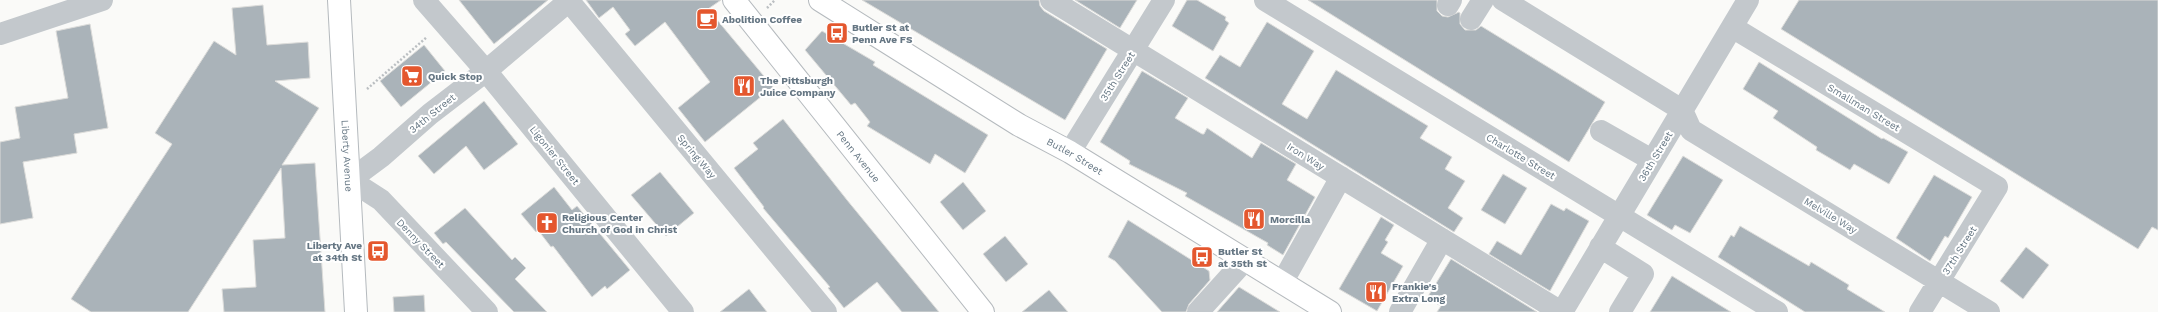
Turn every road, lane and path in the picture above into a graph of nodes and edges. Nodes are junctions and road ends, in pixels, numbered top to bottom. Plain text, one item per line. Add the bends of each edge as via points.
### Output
1 (102, 0) edge
2 (339, 0) edge
3 (424, 0) edge
4 (569, 0) edge
5 (734, 0) edge
6 (775, 0) edge
7 (820, 0) edge
8 (1051, 0) edge
9 (1164, 0) edge
10 (1265, 0) edge
11 (1483, 0) edge
12 (1503, 0) edge
13 (1748, 0) edge
14 (1459, 7) edge
15 (765, 10) dead end
16 (1732, 27) junction
17 (0, 34) edge
18 (428, 36) dead end
19 (1133, 49) junction
20 (486, 71) junction
21 (367, 89) dead end
22 (1682, 110) junction
23 (1601, 131) dead end
24 (1070, 152) junction
25 (1652, 160) junction
26 (1341, 177) junction
27 (350, 180) junction
28 (1997, 187) joint
29 (1619, 215) junction
30 (1442, 239) junction
31 (1600, 247) junction
32 (1245, 260) junction
33 (1940, 281) junction
34 (1282, 283) junction
35 (356, 312) edge
36 (487, 312) edge
37 (683, 312) edge
38 (826, 312) edge
39 (983, 312) edge
40 (1198, 312) edge
41 (1330, 312) edge
42 (1400, 312) edge
43 (1562, 312) edge
44 (1620, 312) edge
45 (1777, 312) edge
46 (1920, 312) edge
47 (1990, 312) edge

1 - 17 street
2 - 27 main road, Liberty Avenue
3 - 20 street, Ligonier Street
4 - 20 street, 34th Street
4 - 38 street, Spring Way
5 - 39 main road, Penn Avenue
6 - 15 path
7 - 24 main road, Butler Street via 1019,125
8 - 19 street, Iron Way
9 - 19 street, 35th Street
10 - 29 street, Charlotte Street
11 - 14 street
12 - 22 street
13 - 16 street, 36th Street
16 - 22 street, 36th Street
16 - 28 street, Smallman Street
18 - 21 path
19 - 24 street, 35th Street
19 - 26 street, Iron Way
20 - 27 street, 34th Street
20 - 37 street, Ligonier Street
22 - 25 street, 36th Street
22 - 33 street, Melville Way via 1691,130
23 - 25 street
24 - 32 main road, Butler Street
25 - 29 street, 36th Street
26 - 30 street, Iron Way
26 - 34 street
27 - 35 main road, Liberty Avenue
27 - 36 street, Denny Street via 381,200
28 - 33 street, 37th Street
29 - 31 street, 36th Street
29 - 45 street, Charlotte Street
30 - 42 street
30 - 43 street, Iron Way
31 - 43 street, 36th Street
31 - 44 street via 1644,274
32 - 34 main road, Butler Street
32 - 40 street
33 - 46 street, 37th Street
33 - 47 street, Melville Way
34 - 41 main road, Butler Street

